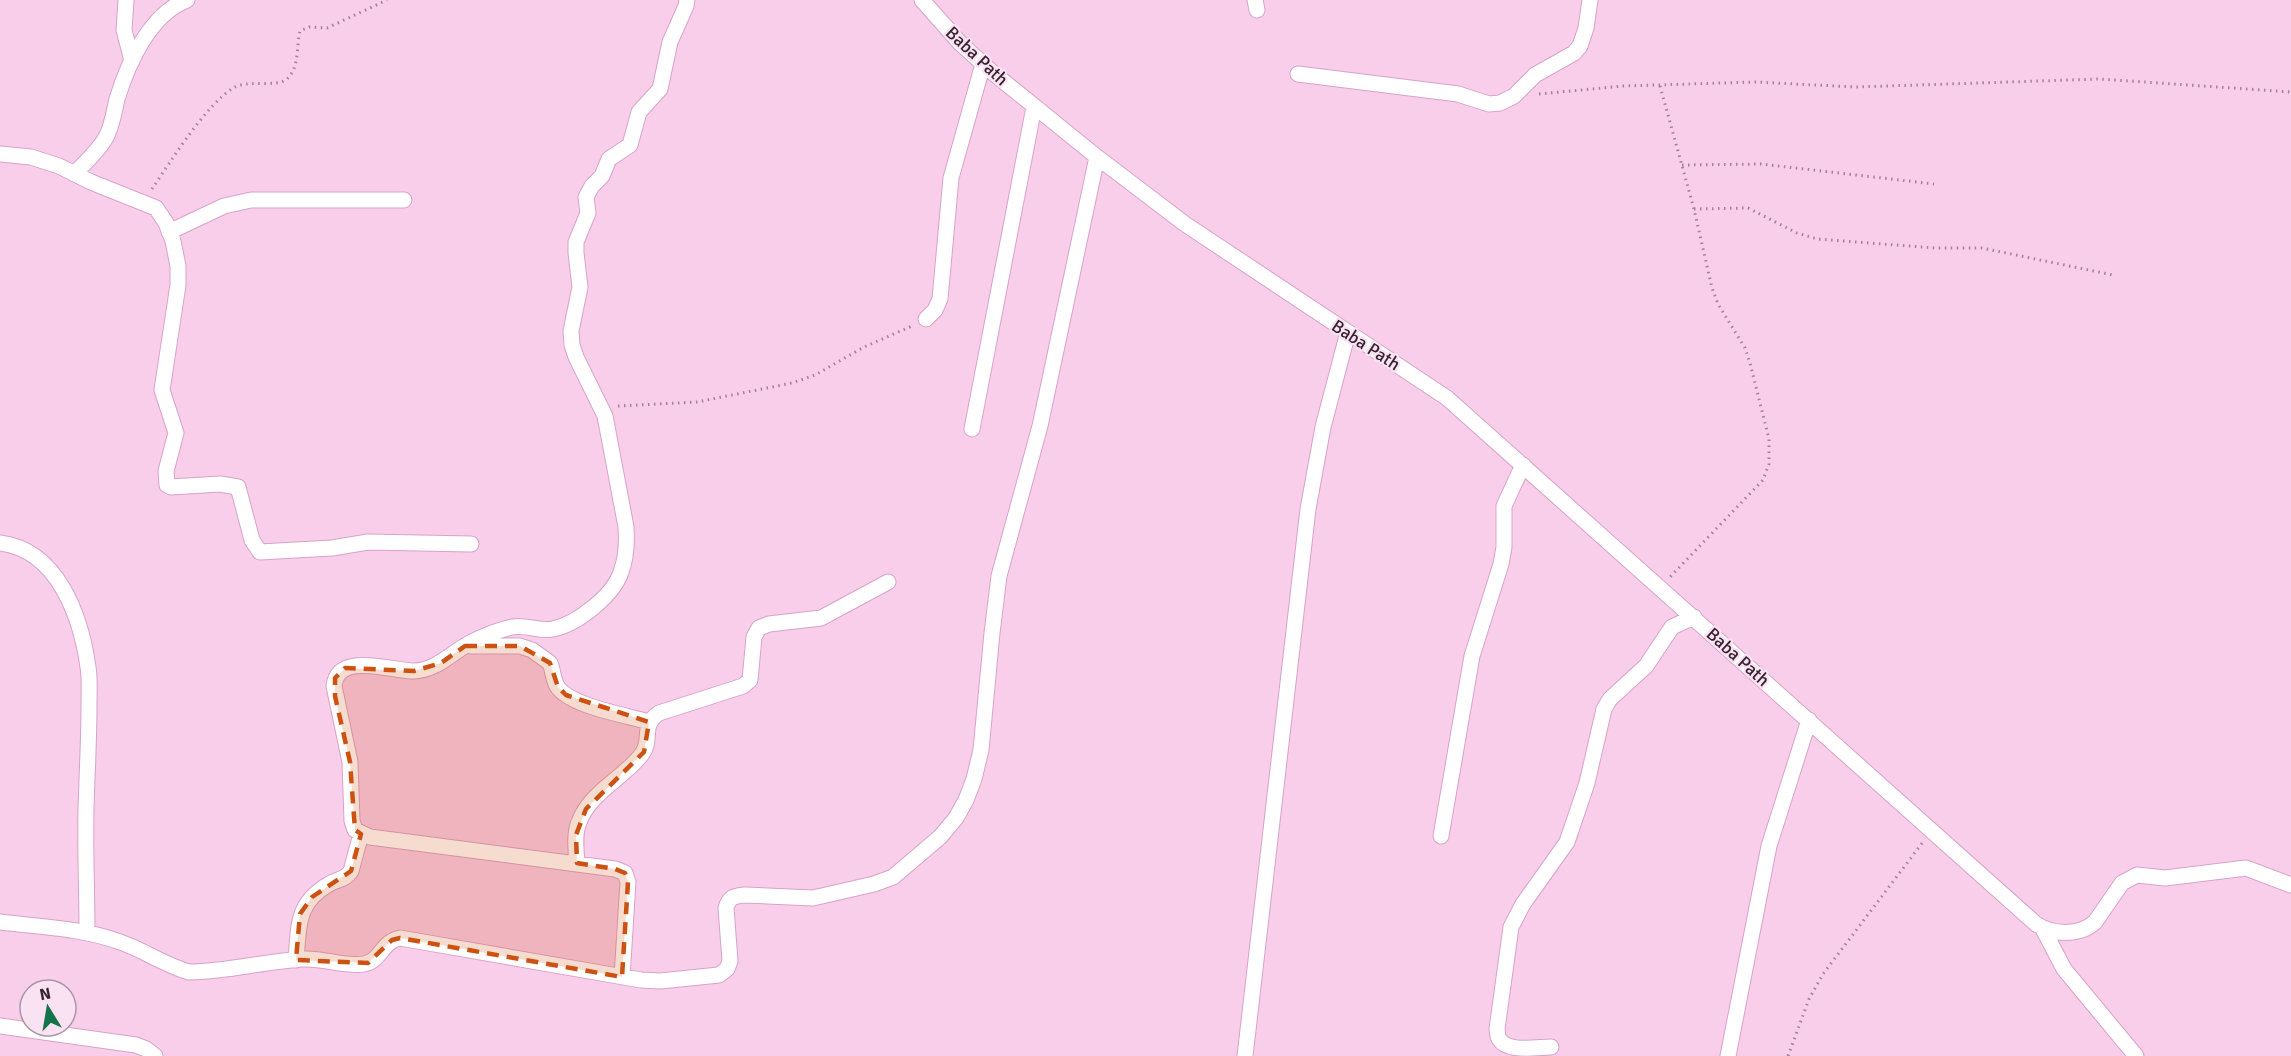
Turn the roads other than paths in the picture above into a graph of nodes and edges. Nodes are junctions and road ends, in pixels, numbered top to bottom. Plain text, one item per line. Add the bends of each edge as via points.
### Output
1 (126, 0) edge
2 (187, 0) edge
3 (687, 0) edge
4 (922, 0) edge
5 (1590, 0) edge
6 (132, 61) junction
7 (983, 63) junction
8 (1298, 74) dead end
9 (1034, 106) junction
10 (0, 154) edge
11 (1097, 157) junction
12 (74, 174) junction
13 (404, 200) dead end
14 (169, 232) junction
15 (926, 319) road end
16 (1348, 332) junction
17 (972, 429) dead end
18 (1523, 465) junction
19 (0, 543) edge
20 (471, 544) dead end
21 (888, 582) dead end
22 (1694, 617) junction
23 (465, 646) junction
24 (1809, 720) junction
25 (649, 722) junction
26 (360, 834) junction
27 (1441, 836) dead end
28 (577, 863) junction
29 (2291, 885) edge
30 (0, 922) edge
31 (2043, 929) junction
32 (87, 932) junction
33 (296, 960) junction
34 (621, 976) junction
35 (0, 1026) edge
36 (94, 1040) junction
37 (1551, 1047) dead end
38 (92, 1056) edge
39 (155, 1056) edge
40 (1245, 1056) edge
41 (1728, 1056) edge
42 (2136, 1056) edge

1 - 6 street via 124,30
2 - 6 street via 150,29
3 - 23 street via 670,42 660,89 639,112 630,145 609,159 602,176 592,186 586,197 588,213 576,242 580,287 572,345 605,416 626,527 619,578 587,613 555,629 513,626
4 - 7 street, Baba Path via 960,44
5 - 8 street via 1580,46 1500,103
6 - 12 street via 107,137
7 - 9 street, Baba Path
7 - 15 street via 951,178 940,299
9 - 11 street, Baba Path
9 - 17 street
10 - 12 street via 42,160
11 - 16 street, Baba Path via 1185,224
11 - 34 street via 1040,426 999,576 981,750 974,779 956,818 909,865 874,884 813,898 745,895 728,900 729,961 727,969 719,975 660,981
12 - 14 street via 156,208
13 - 14 street via 251,201 224,206
14 - 20 street via 176,253 178,285 162,390 176,434 166,471 167,485 238,487 252,540 260,552 368,543
16 - 18 street, Baba Path via 1447,398
16 - 40 street via 1323,428 1308,509
18 - 22 street, Baba Path
18 - 27 street via 1504,506 1501,564 1472,656
19 - 32 street via 24,549 54,575 69,598 82,640 88,669
21 - 25 street via 821,618 759,628 754,637 750,680 743,686 659,713
22 - 24 street, Baba Path
22 - 37 street via 1672,627 1646,666 1604,709 1587,783 1567,842 1511,927 1497,1029 1499,1039 1516,1047
23 - 25 street via 524,647 550,663 558,687 566,695 587,705
23 - 26 street via 429,668 414,671 355,666 345,668 335,678 335,696 350,762 352,821
24 - 31 street, Baba Path
24 - 41 street via 1769,846
25 - 28 street via 644,752 594,799 579,822
26 - 28 street
26 - 33 street via 347,877 312,897 300,914
28 - 34 street via 625,873 628,882
29 - 31 street via 2246,868 2165,878 2138,875 2122,883 2089,928 2053,932
30 - 32 street
31 - 42 street via 2064,969
32 - 33 street via 123,942 189,972
33 - 34 street via 368,963 392,940 400,938
35 - 36 street
36 - 38 street
36 - 39 street via 136,1045

